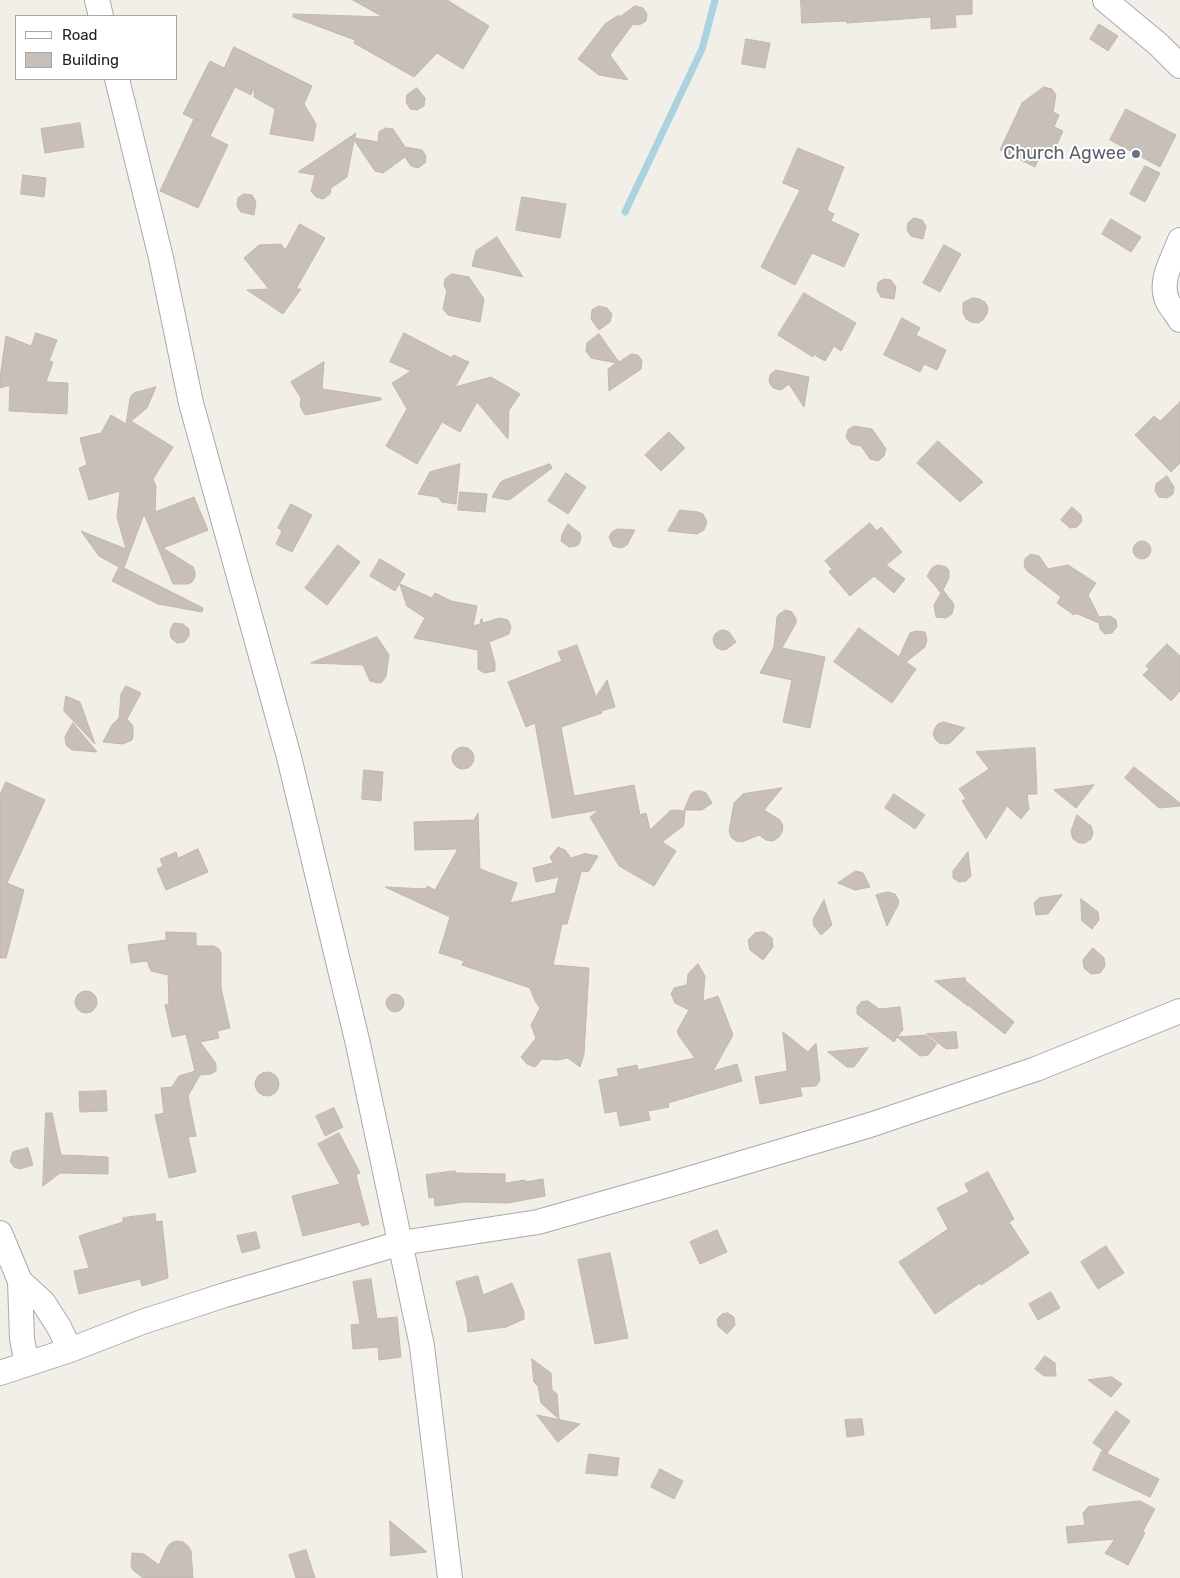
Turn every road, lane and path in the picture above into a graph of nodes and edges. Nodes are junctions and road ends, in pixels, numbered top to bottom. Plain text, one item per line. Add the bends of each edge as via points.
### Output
1 (97, 0) edge
2 (1105, 0) edge
3 (101, 15) edge
4 (1180, 66) edge
5 (117, 80) edge
6 (1180, 240) edge
7 (1180, 320) edge
8 (1180, 1011) edge
9 (0, 1233) edge
10 (401, 1243) junction
11 (20, 1281) junction
12 (70, 1350) junction
13 (27, 1364) junction
14 (0, 1373) edge
15 (450, 1578) edge

1 - 3 street
2 - 4 street
5 - 10 street via 161,258 191,403 289,757 358,1044
6 - 7 street via 1164,288
8 - 10 street via 1036,1069 861,1128 677,1183 538,1222
9 - 11 street
10 - 12 street via 225,1295
10 - 15 street via 422,1346
11 - 12 street via 43,1302
11 - 13 street via 22,1339
12 - 13 street
13 - 14 street

